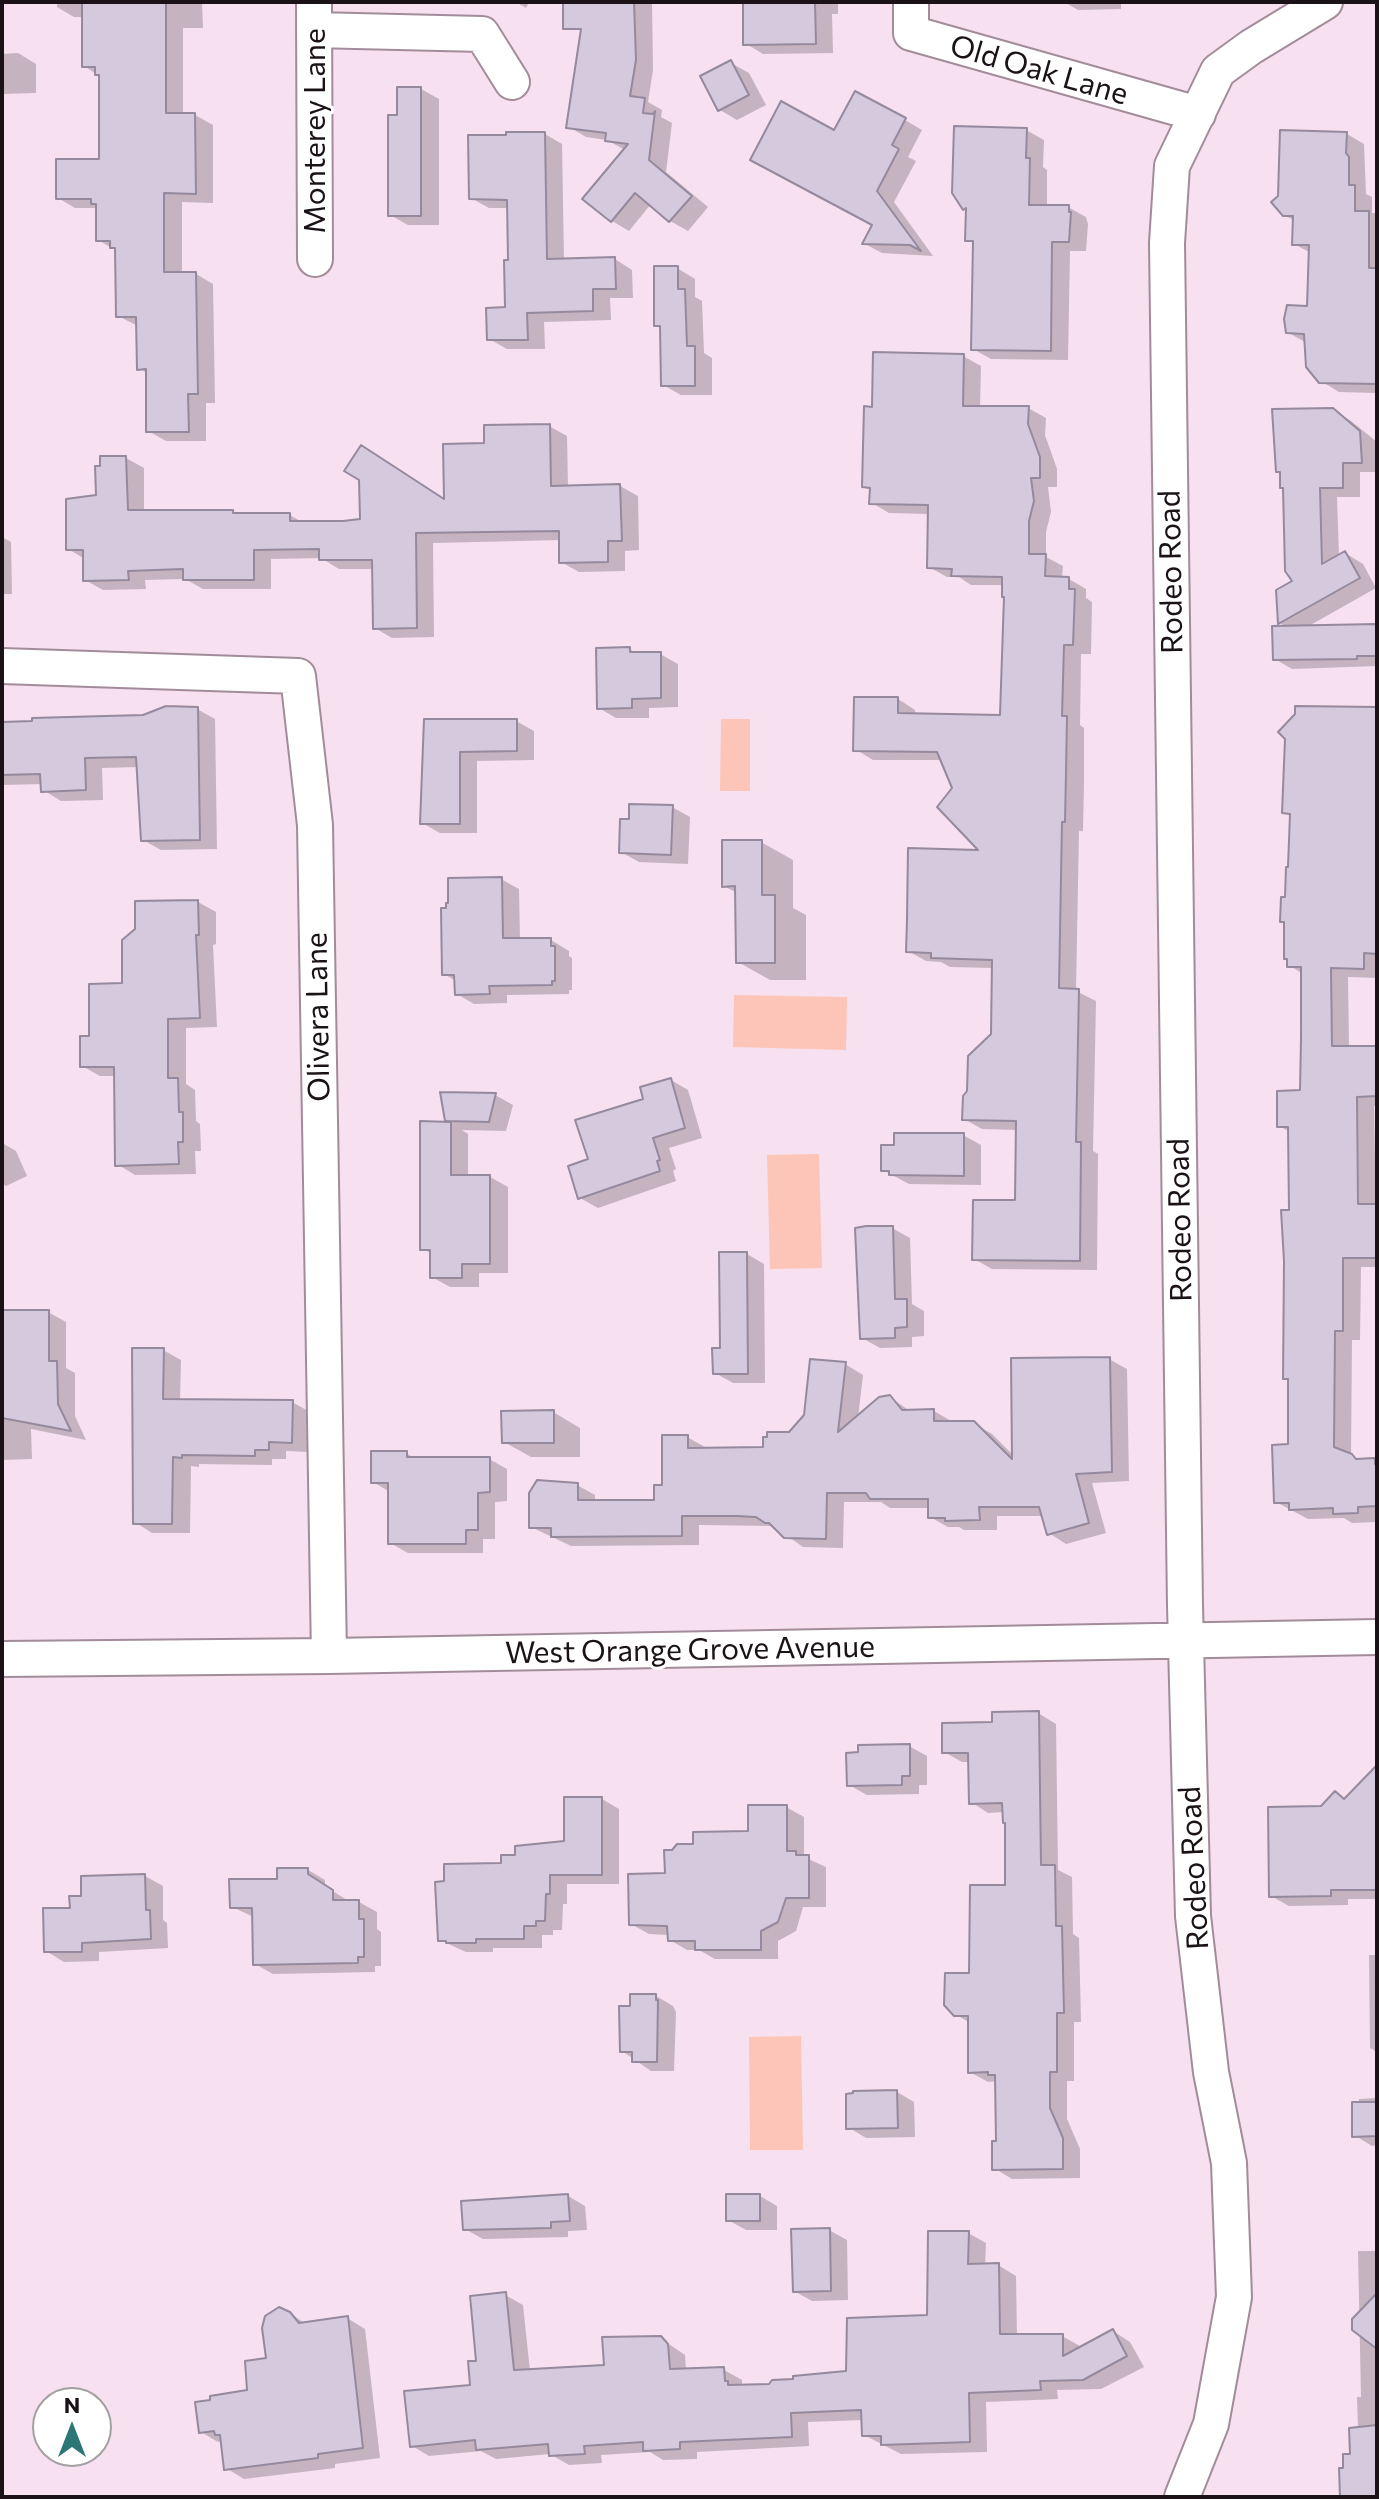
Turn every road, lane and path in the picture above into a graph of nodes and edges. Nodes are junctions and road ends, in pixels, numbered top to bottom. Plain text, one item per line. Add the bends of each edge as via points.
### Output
1 (911, 2) edge
2 (1325, 2) edge
3 (314, 16) edge
4 (512, 82) dead end
5 (1198, 114) junction
6 (315, 259) dead end
7 (2, 666) edge
8 (1377, 1637) edge
9 (1187, 1641) junction
10 (329, 1656) junction
11 (2, 1659) edge
12 (1182, 2497) edge

1 - 5 street, Old Oak Lane via 911,33
2 - 5 street, Rodeo Road via 1218,71
3 - 4 street via 482,34
3 - 6 street, Monterey Lane
5 - 9 street, Rodeo Road via 1172,166 1167,243
7 - 10 street, Olivera Lane via 298,676 315,825
8 - 9 street, West Orange Grove Avenue
9 - 10 street, West Orange Grove Avenue
9 - 12 street, Rodeo Road via 1193,1916 1211,2072 1229,2163 1234,2297 1211,2424
10 - 11 street, West Orange Grove Avenue

